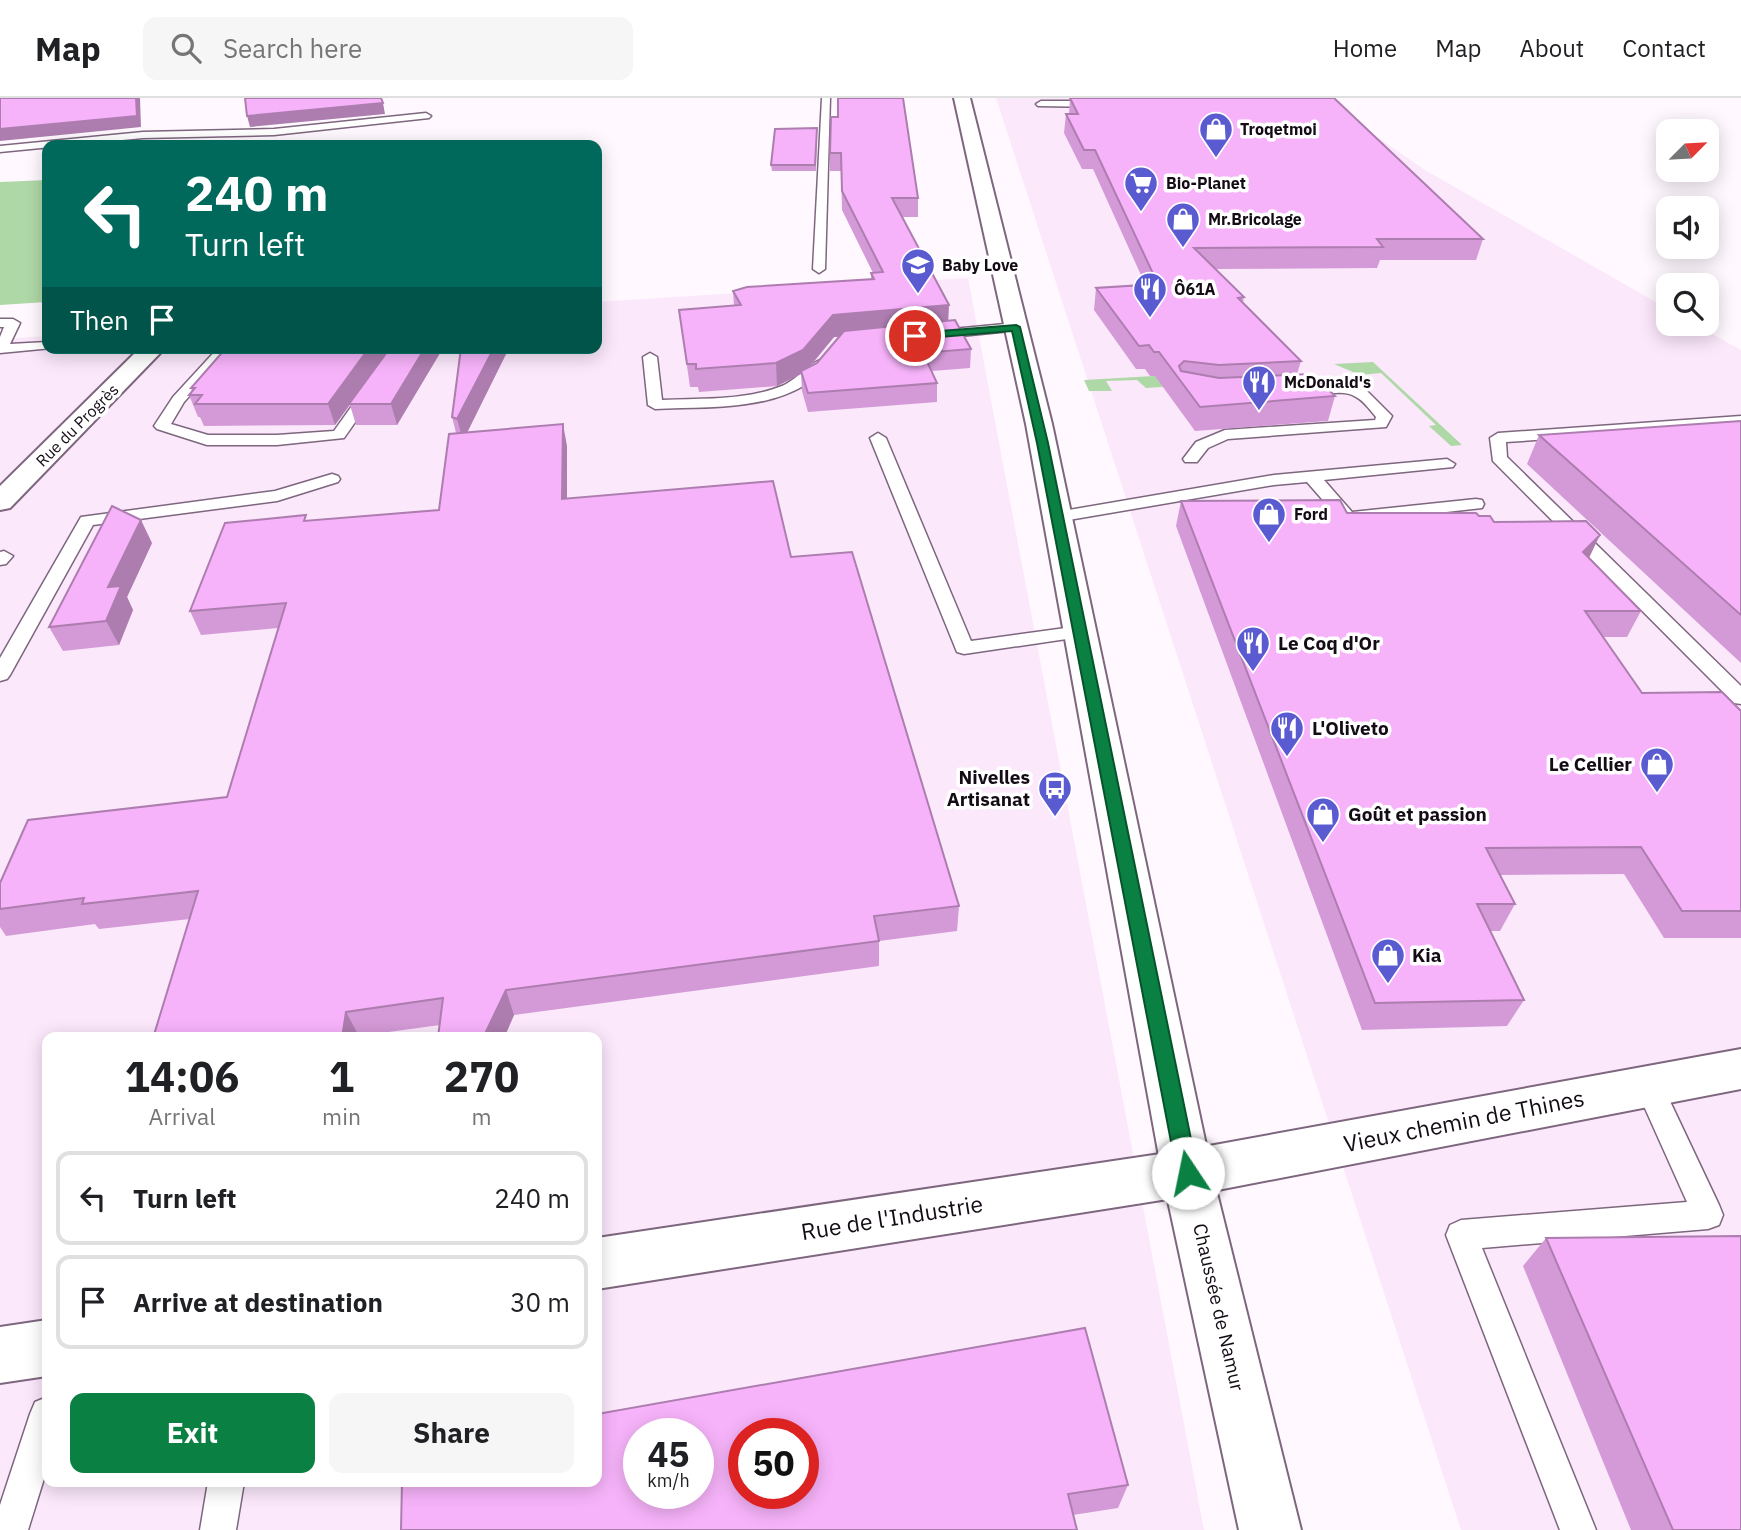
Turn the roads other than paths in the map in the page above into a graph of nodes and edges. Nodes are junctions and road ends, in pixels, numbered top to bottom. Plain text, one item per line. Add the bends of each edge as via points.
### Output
1 (826, 98) edge
2 (962, 98) edge
3 (1041, 104) dead end
4 (1109, 104) edge
5 (426, 116) dead end
6 (274, 128) junction
7 (92, 140) edge
8 (268, 140) edge
9 (42, 145) edge
10 (0, 149) edge
11 (819, 269) dead end
12 (0, 323) edge
13 (1016, 327) junction
14 (921, 336) edge
15 (42, 346) edge
16 (1, 349) edge
17 (832, 352) edge
18 (148, 354) edge
19 (220, 354) edge
20 (396, 354) edge
21 (650, 357) dead end
22 (1329, 388) junction
23 (1278, 392) edge
24 (1741, 421) edge
25 (1359, 425) junction
26 (878, 438) dead end
27 (1191, 459) dead end
28 (1447, 464) dead end
29 (1312, 477) junction
30 (332, 479) dead end
31 (5, 492) edge
32 (1476, 504) dead end
33 (1057, 517) junction
34 (1080, 632) junction
35 (0, 675) edge
36 (1741, 698) edge
37 (1741, 1069) edge
38 (1649, 1086) junction
39 (1188, 1173) junction
40 (602, 1263) edge
41 (42, 1349) edge
42 (0, 1355) edge
43 (42, 1430) edge
44 (225, 1487) edge
45 (10, 1530) edge
46 (218, 1530) edge
47 (1270, 1530) edge
48 (1578, 1530) edge

1 - 11 lane
2 - 13 main road, Chaussée de Namur
3 - 4 lane
5 - 6 lane
6 - 7 lane
6 - 8 lane
9 - 10 lane
12 - 16 lane via 13,323
13 - 14 lane
13 - 33 main road, Chaussée de Namur
15 - 16 lane
17 - 21 lane via 811,379 773,396 655,405
18 - 31 main road, Rue du Progrès
19 - 20 lane via 178,400 162,426 207,440 339,435
22 - 23 lane
22 - 25 lane via 1360,416
22 - 25 lane via 1361,393 1384,416 1381,424
24 - 36 lane via 1498,438 1499,458
25 - 27 lane via 1225,435 1202,445
26 - 34 lane via 964,648
28 - 29 lane
29 - 32 lane via 1348,518
29 - 33 lane
30 - 35 lane via 277,496 87,521
33 - 34 main road, Chaussée de Namur
34 - 39 main road, Chaussée de Namur
37 - 38 main road, Vieux chemin de Thines
38 - 39 main road, Vieux chemin de Thines
38 - 48 lane via 1708,1215 1461,1235
39 - 40 main road, Rue de l'Industrie
39 - 47 main road, Chaussée de Namur
41 - 42 main road
43 - 45 lane
44 - 46 lane

